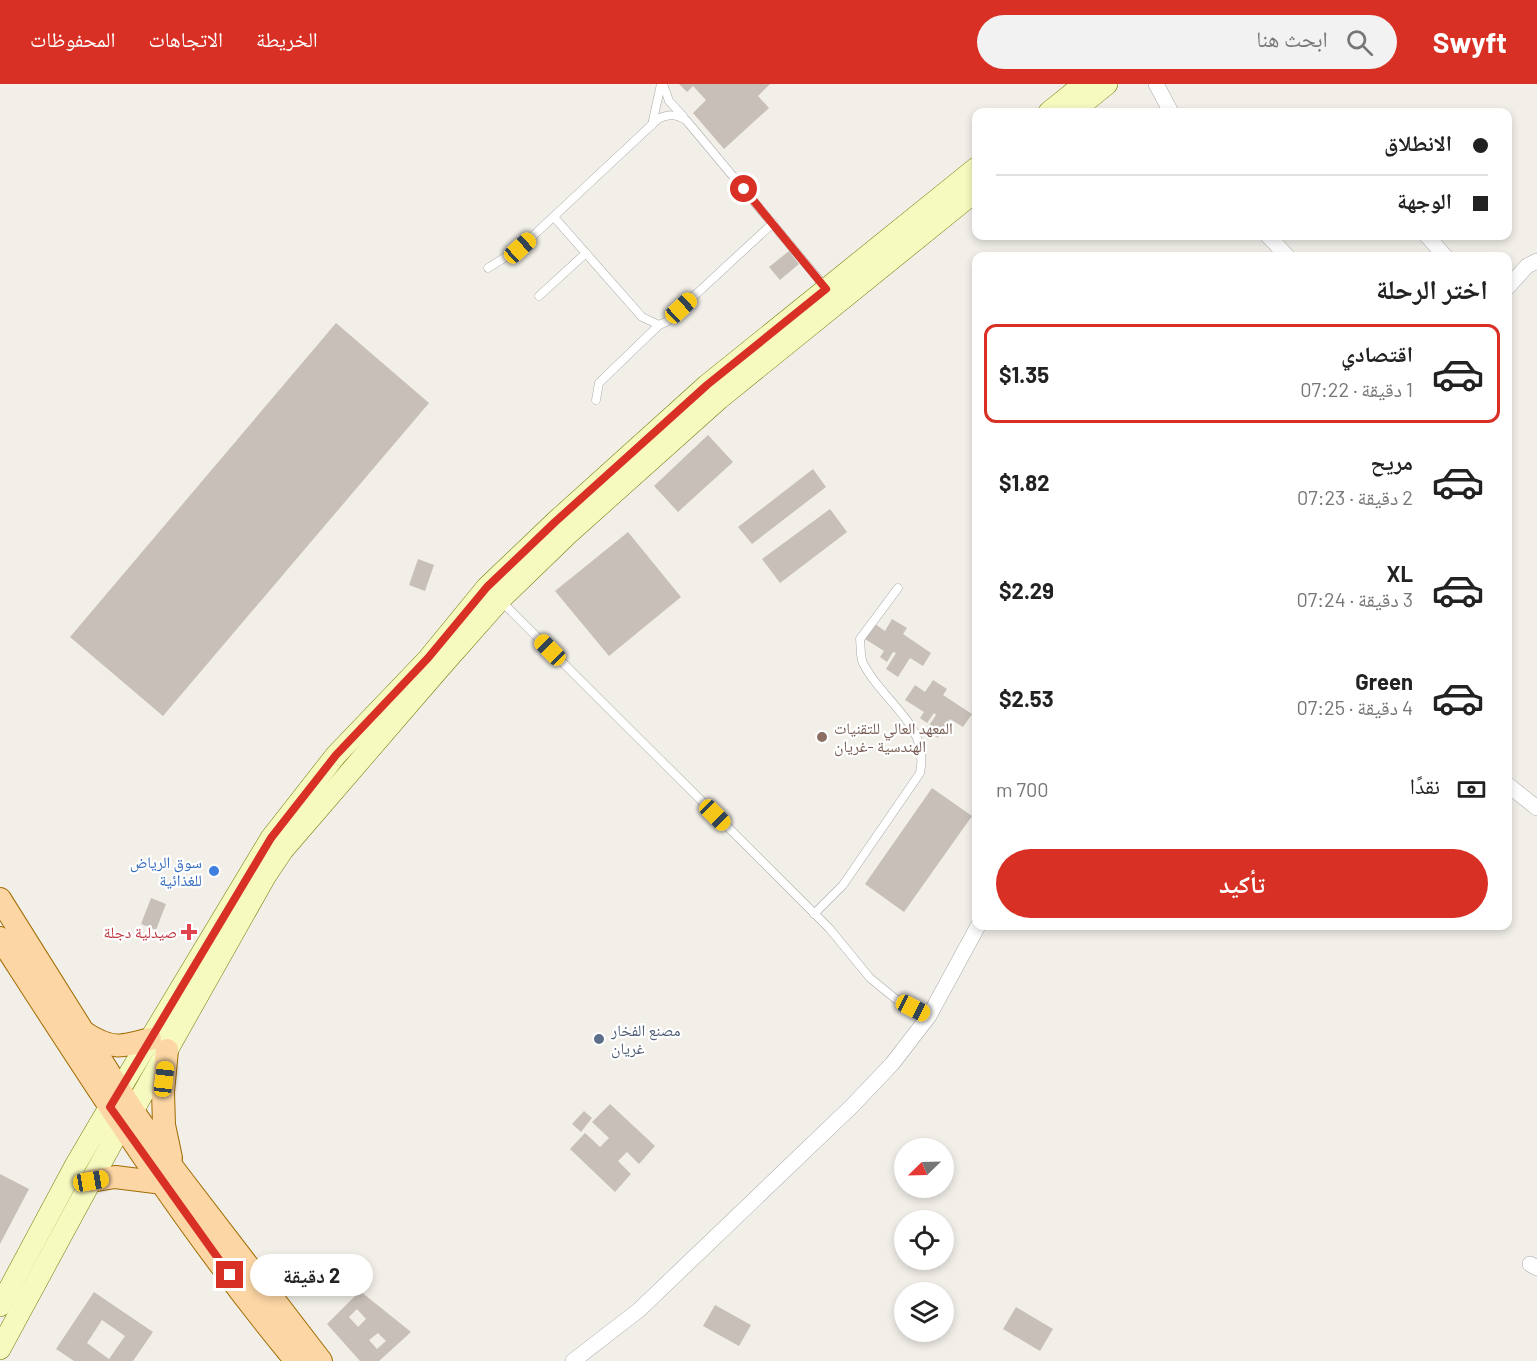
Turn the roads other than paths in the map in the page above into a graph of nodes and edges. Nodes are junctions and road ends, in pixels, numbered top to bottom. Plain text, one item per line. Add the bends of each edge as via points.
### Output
1 (662, 84) edge
2 (1084, 84) edge
3 (1107, 84) edge
4 (1156, 84) edge
5 (1061, 108) edge
6 (1064, 108) edge
7 (1169, 108) edge
8 (686, 120) junction
9 (652, 125) junction
10 (972, 171) edge
11 (972, 193) edge
12 (554, 217) junction
13 (773, 223) junction
14 (1272, 240) edge
15 (1431, 240) edge
16 (1283, 252) edge
17 (1441, 252) edge
18 (586, 253) junction
19 (1537, 261) edge
20 (488, 268) dead end
21 (1512, 283) edge
22 (826, 289) junction
23 (539, 296) dead end
24 (806, 317) junction
25 (659, 325) junction
26 (596, 400) dead end
27 (898, 588) dead end
28 (493, 594) junction
29 (1512, 789) edge
30 (1537, 808) edge
31 (0, 899) edge
32 (814, 914) junction
33 (976, 930) edge
34 (0, 938) edge
35 (929, 1016) junction
36 (85, 1033) junction
37 (159, 1044) junction
38 (115, 1098) junction
39 (128, 1118) junction
40 (168, 1175) junction
41 (91, 1181) junction
42 (0, 1306) edge
43 (0, 1349) edge
44 (298, 1353) edge
45 (321, 1361) edge
46 (573, 1361) edge

1 - 8 lane via 669,101
1 - 9 lane
2 - 5 main road
3 - 6 main road
4 - 7 street
8 - 9 lane via 671,115
8 - 13 lane
9 - 12 lane
10 - 22 main road
11 - 24 main road
12 - 18 lane
12 - 20 lane via 520,248
13 - 22 lane
13 - 25 lane
14 - 16 street
15 - 17 street
18 - 23 lane
18 - 25 lane via 642,317
19 - 21 street
22 - 24 main road
24 - 28 main road via 567,535
25 - 26 lane via 599,383
27 - 32 lane via 860,639 862,661 917,737 920,773 843,885
28 - 32 lane
28 - 37 main road via 277,844
29 - 30 street
31 - 36 main road
32 - 35 lane via 870,978 897,1000
33 - 35 street
34 - 38 main road
35 - 46 street via 892,1064 852,1106 639,1310
36 - 37 main road via 114,1047
36 - 38 main road
37 - 38 main road
37 - 39 main road
37 - 40 main road
38 - 39 main road
38 - 42 main road
39 - 40 main road
39 - 41 main road
40 - 41 main road
40 - 44 main road
41 - 43 main road
44 - 45 main road

